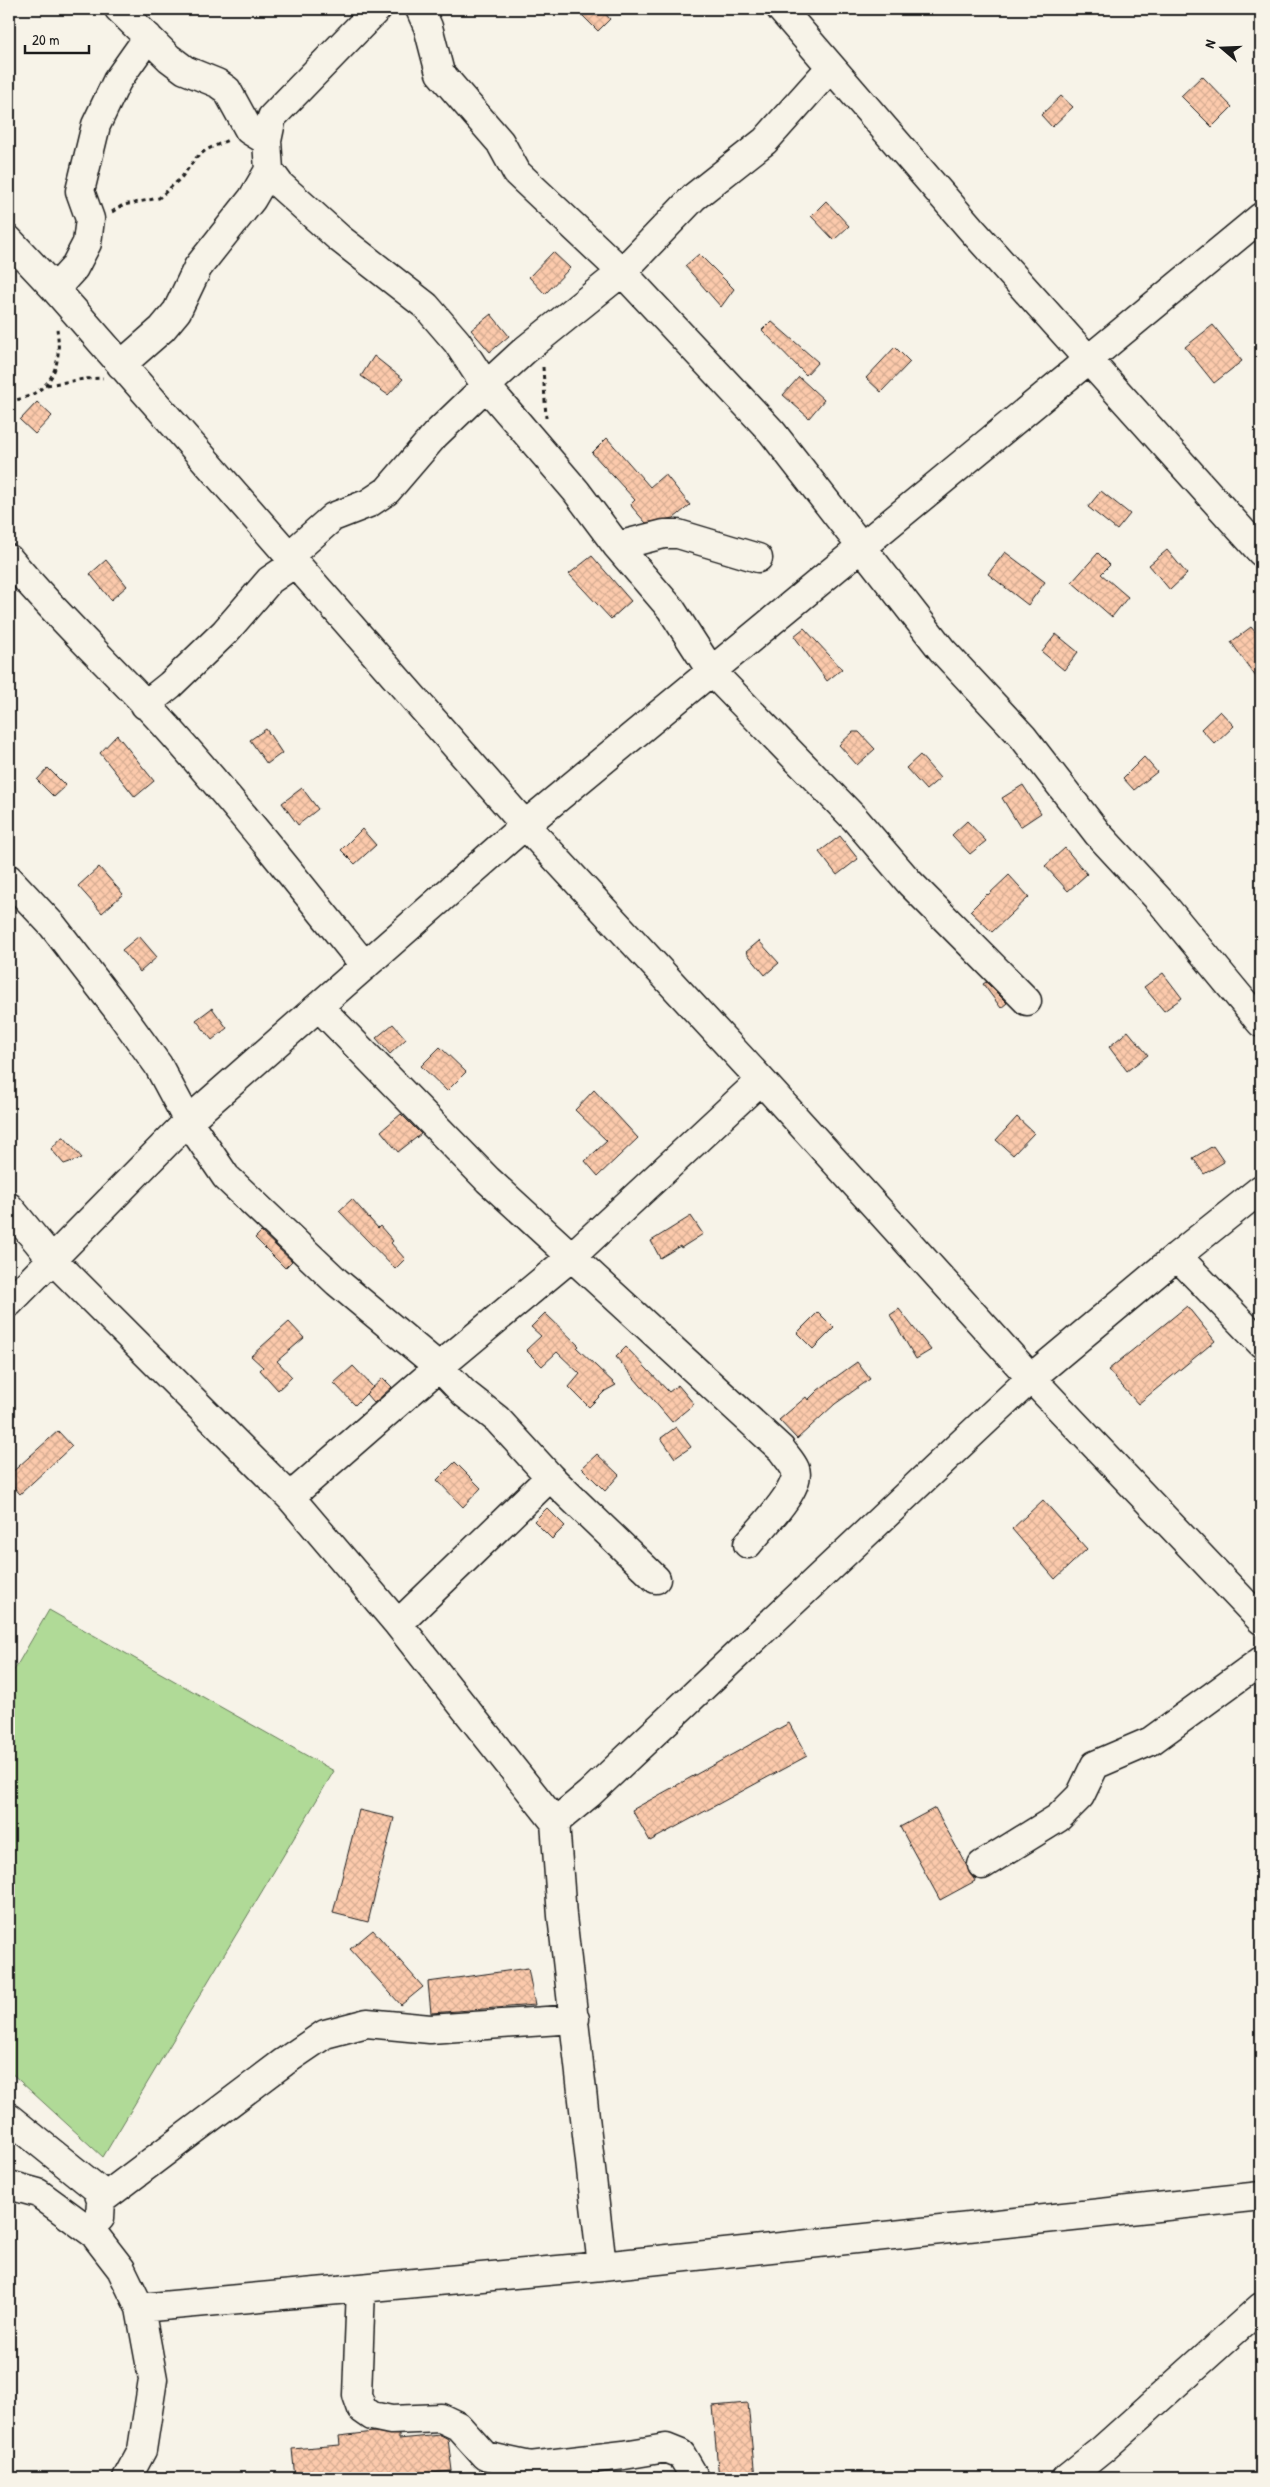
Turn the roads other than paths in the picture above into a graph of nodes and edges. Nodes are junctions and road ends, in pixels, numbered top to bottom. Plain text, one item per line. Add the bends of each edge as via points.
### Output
1 (119, 9) edge
2 (420, 9) edge
3 (781, 9) edge
4 (374, 10) edge
5 (148, 37) junction
6 (831, 67) junction
7 (258, 135) junction
8 (269, 170) junction
9 (1261, 217) edge
10 (9, 240) edge
11 (622, 272) junction
12 (55, 289) junction
13 (1089, 359) junction
14 (126, 370) junction
15 (486, 386) junction
16 (617, 546) junction
17 (862, 547) junction
18 (285, 552) junction
19 (1261, 552) edge
20 (758, 558) dead end
21 (9, 559) edge
22 (711, 671) junction
23 (145, 705) junction
24 (525, 826) junction
25 (9, 879) edge
26 (365, 966) junction
27 (1027, 1001) dead end
28 (319, 1006) junction
29 (1261, 1023) edge
30 (761, 1080) junction
31 (188, 1121) junction
32 (1261, 1189) edge
33 (9, 1207) edge
34 (1177, 1256) junction
35 (51, 1258) junction
36 (570, 1258) junction
37 (9, 1303) edge
38 (1261, 1343) edge
39 (439, 1367) junction
40 (1031, 1378) junction
41 (550, 1478) junction
42 (290, 1497) junction
43 (748, 1544) dead end
44 (656, 1579) dead end
45 (1261, 1620) edge
46 (398, 1624) junction
47 (1261, 1662) edge
48 (555, 1822) junction
49 (982, 1865) dead end
50 (575, 2019) junction
51 (9, 2118) edge
52 (9, 2184) edge
53 (1261, 2196) edge
54 (101, 2200) junction
55 (94, 2234) junction
56 (602, 2266) junction
57 (361, 2288) junction
58 (1261, 2307) edge
59 (140, 2308) junction
60 (127, 2478) edge
61 (695, 2478) edge
62 (1067, 2478) edge

1 - 5 street
2 - 11 street via 428,26 440,73 500,142 517,173
3 - 6 street
4 - 7 street via 280,107
5 - 7 street via 185,70 227,90
5 - 12 street via 117,81 96,125 80,191 90,219 87,244 74,268
6 - 11 street via 765,141 694,197
6 - 13 street
7 - 8 street
8 - 14 street via 252,199 198,267 177,311
8 - 15 street via 280,185 338,238 426,306 457,342
9 - 13 street
10 - 12 street
11 - 15 street
11 - 17 street via 772,432
12 - 14 street
13 - 17 street
13 - 19 street
14 - 18 street
15 - 16 street via 586,504
15 - 18 street via 435,435 387,491 369,503 333,517
16 - 20 street via 664,534 678,534
16 - 22 street via 670,609
17 - 22 street
17 - 29 street via 942,650 1023,737 1098,834 1161,902
18 - 23 street via 270,580 224,632
18 - 24 street
21 - 23 street via 39,595
22 - 24 street
22 - 27 street via 855,819 910,884
23 - 26 street via 230,801
24 - 26 street
24 - 30 street
25 - 31 street via 53,926 118,1010 158,1065
26 - 28 street
28 - 31 street
28 - 36 street via 488,1180
30 - 36 street
30 - 40 street
31 - 35 street
31 - 39 street via 226,1177 337,1282
32 - 34 street
33 - 35 street
34 - 38 street
34 - 40 street
35 - 37 street
35 - 42 street
36 - 39 street
36 - 43 street via 781,1450 796,1470 796,1482 791,1492
39 - 41 street via 496,1419
39 - 42 street
40 - 45 street
40 - 48 street
41 - 44 street
41 - 46 street
42 - 46 street
46 - 48 street
47 - 49 street via 1151,1741 1095,1765 1080,1796 1058,1818
48 - 50 street via 562,1916
50 - 54 street via 430,2029 367,2023 325,2034
50 - 56 street
51 - 54 street via 97,2189
52 - 55 street via 38,2193
53 - 56 street
54 - 55 street via 100,2218
55 - 59 street via 121,2269
56 - 57 street
57 - 59 street
57 - 61 street via 357,2395 362,2409 372,2416 391,2420 441,2418 458,2426 485,2456 530,2466 666,2448 681,2454
58 - 62 street
59 - 60 street via 154,2379 142,2450

